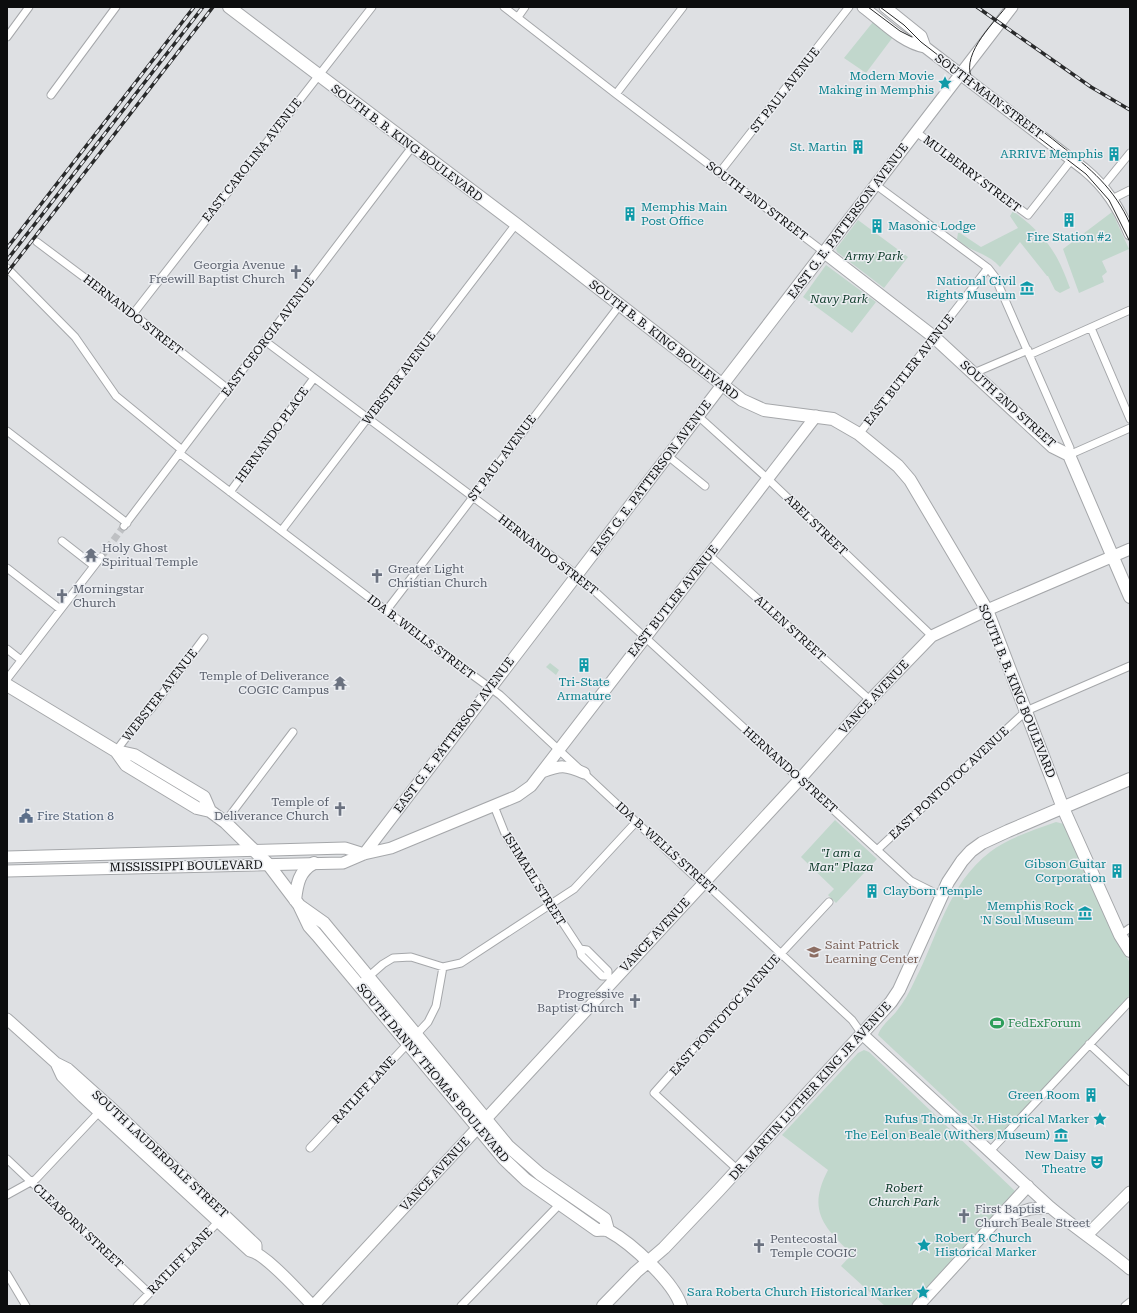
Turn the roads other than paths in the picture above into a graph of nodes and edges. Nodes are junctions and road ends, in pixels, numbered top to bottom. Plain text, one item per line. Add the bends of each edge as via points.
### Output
1 (30, 7) edge
2 (116, 7) edge
3 (229, 7) edge
4 (372, 7) edge
5 (504, 7) edge
6 (525, 7) edge
7 (683, 7) edge
8 (849, 7) edge
9 (863, 7) edge
10 (884, 7) edge
11 (1012, 7) edge
12 (518, 17) junction
13 (7, 37) edge
14 (925, 47) junction
15 (318, 75) junction
16 (961, 75) junction
17 (616, 94) junction
18 (51, 95) dead end
19 (916, 132) junction
20 (412, 147) junction
21 (1130, 153) edge
22 (1072, 159) junction
23 (720, 172) junction
24 (876, 185) junction
25 (1103, 186) junction
26 (1130, 190) edge
27 (1112, 199) junction
28 (516, 224) junction
29 (1130, 234) edge
30 (37, 242) dead end
31 (824, 252) junction
32 (7, 268) edge
33 (988, 268) junction
34 (619, 306) junction
35 (1130, 310) edge
36 (133, 314) junction
37 (1091, 328) junction
38 (934, 337) junction
39 (265, 341) junction
40 (1029, 352) junction
41 (974, 373) junction
42 (314, 378) junction
43 (722, 385) junction
44 (228, 389) junction
45 (698, 416) junction
46 (816, 416) junction
47 (367, 419) junction
48 (1130, 419) edge
49 (1130, 428) edge
50 (7, 431) edge
51 (859, 434) junction
52 (181, 452) junction
53 (1069, 455) junction
54 (668, 456) junction
55 (768, 479) junction
56 (705, 486) dead end
57 (230, 492) junction
58 (473, 497) junction
59 (282, 530) junction
60 (62, 541) dead end
61 (1130, 549) edge
62 (709, 554) junction
63 (1112, 556) junction
64 (101, 557) tunnel mouth
65 (94, 566) junction
66 (7, 568) edge
67 (577, 575) junction
68 (1130, 597) edge
69 (60, 609) junction
70 (987, 610) junction
71 (386, 611) junction
72 (932, 636) junction
73 (204, 638) dead end
74 (645, 638) junction
75 (7, 649) edge
76 (21, 660) junction
77 (1130, 666) edge
78 (7, 679) edge
79 (7, 685) edge
80 (490, 688) junction
81 (870, 700) junction
82 (1026, 711) junction
83 (293, 732) dead end
84 (559, 749) junction
85 (116, 751) junction
86 (541, 772) junction
87 (584, 773) junction
88 (800, 779) junction
89 (1130, 779) edge
90 (531, 786) joint
91 (494, 806) junction
92 (1063, 808) junction
93 (225, 822) junction
94 (636, 822) junction
95 (254, 850) junction
96 (877, 850) junction
97 (155, 853) junction
98 (364, 854) junction
99 (32, 856) junction
100 (7, 857) edge
101 (314, 863) junction
102 (268, 864) junction
103 (156, 868) junction
104 (32, 870) junction
105 (7, 871) edge
106 (704, 882) junction
107 (941, 896) junction
108 (829, 902) dead end
109 (298, 903) junction
110 (550, 906) junction
111 (1125, 932) edge
112 (1130, 951) edge
113 (781, 954) junction
114 (443, 967) junction
115 (368, 977) junction
116 (611, 978) junction
117 (359, 985) junction
118 (1130, 1001) edge
119 (7, 1019) edge
120 (417, 1034) junction
121 (862, 1034) junction
122 (408, 1044) junction
123 (1089, 1044) junction
124 (1130, 1082) edge
125 (103, 1108) junction
126 (486, 1119) junction
127 (477, 1129) junction
128 (310, 1148) dead end
129 (990, 1151) junction
130 (7, 1159) edge
131 (738, 1170) junction
132 (31, 1182) junction
133 (1028, 1186) junction
134 (1130, 1192) edge
135 (7, 1195) edge
136 (558, 1202) junction
137 (1050, 1207) junction
138 (221, 1218) junction
139 (999, 1219) junction
140 (608, 1230) junction
141 (1087, 1235) junction
142 (648, 1260) junction
143 (1130, 1269) edge
144 (7, 1274) edge
145 (148, 1293) junction
146 (1130, 1302) edge
147 (683, 1304) edge
148 (26, 1306) edge
149 (137, 1306) edge
150 (313, 1306) edge
151 (461, 1306) edge
152 (603, 1306) edge
153 (918, 1306) edge
154 (1125, 1306) edge

1 - 13 street
2 - 18 street
3 - 15 main road, SOUTH B. B. KING BOULEVARD
4 - 15 street, EAST CAROLINA AVENUE
5 - 12 street, SOUTH 2ND STREET
6 - 12 street
7 - 17 street
8 - 23 street, ST PAUL AVENUE
9 - 14 street, SOUTH MAIN STREET via 905,39
10 - 14 street, SOUTH MAIN STREET via 921,36
11 - 16 street, EAST G. E. PATTERSON AVENUE
12 - 17 street, SOUTH 2ND STREET
14 - 16 street, SOUTH MAIN STREET
15 - 20 main road, SOUTH B. B. KING BOULEVARD
15 - 36 street, EAST CAROLINA AVENUE
16 - 19 street, EAST G. E. PATTERSON AVENUE
16 - 22 street, SOUTH MAIN STREET
17 - 23 street, SOUTH 2ND STREET
19 - 22 street, MULBERRY STREET via 1028,215
19 - 24 street, EAST G. E. PATTERSON AVENUE
20 - 28 main road, SOUTH B. B. KING BOULEVARD
20 - 39 street, EAST GEORGIA AVENUE
21 - 25 street
22 - 25 street, SOUTH MAIN STREET
23 - 31 street, SOUTH 2ND STREET
24 - 31 street, EAST G. E. PATTERSON AVENUE
24 - 33 street
25 - 27 street, SOUTH MAIN STREET
26 - 27 street
27 - 29 street, SOUTH MAIN STREET
28 - 34 main road, SOUTH B. B. KING BOULEVARD
28 - 47 street, WEBSTER AVENUE
30 - 36 street, HERNANDO STREET
31 - 38 main road, SOUTH 2ND STREET
31 - 43 main road, EAST G. E. PATTERSON AVENUE
32 - 52 street, IDA B. WELLS STREET via 75,337 116,396
33 - 38 street, EAST BUTLER AVENUE
33 - 40 street via 1000,285
34 - 43 main road, SOUTH B. B. KING BOULEVARD
34 - 58 street, ST PAUL AVENUE
35 - 37 street
36 - 44 street, HERNANDO STREET
37 - 40 street
37 - 48 street
38 - 41 main road, SOUTH 2ND STREET
38 - 51 street, EAST BUTLER AVENUE
39 - 42 street, HERNANDO STREET
39 - 44 street, EAST GEORGIA AVENUE
40 - 41 street
40 - 53 street via 1070,448
41 - 53 main road, SOUTH 2ND STREET via 1053,448
42 - 47 street, HERNANDO STREET
42 - 57 street, HERNANDO PLACE
43 - 45 street, EAST G. E. PATTERSON AVENUE
43 - 46 main road, SOUTH B. B. KING BOULEVARD via 742,400 764,410
44 - 52 street, EAST GEORGIA AVENUE
45 - 54 street, EAST G. E. PATTERSON AVENUE
45 - 55 street, ABEL STREET
46 - 51 main road, SOUTH B. B. KING BOULEVARD via 833,419
46 - 55 street, EAST BUTLER AVENUE
47 - 58 street, HERNANDO STREET
47 - 59 street, WEBSTER AVENUE
49 - 53 street
50 - 52 street, EAST GEORGIA AVENUE via 126,525
51 - 70 main road, SOUTH B. B. KING BOULEVARD via 898,466 910,480
52 - 57 street, IDA B. WELLS STREET
53 - 63 main road, SOUTH 2ND STREET
54 - 56 street
54 - 67 street, EAST G. E. PATTERSON AVENUE
55 - 62 street, EAST BUTLER AVENUE
55 - 72 street, ABEL STREET
57 - 59 street, IDA B. WELLS STREET
58 - 67 street, HERNANDO STREET
58 - 71 street, ST PAUL AVENUE
59 - 71 street, IDA B. WELLS STREET
60 - 65 street
61 - 63 street, VANCE AVENUE
62 - 74 street, EAST BUTLER AVENUE
62 - 81 street, ALLEN STREET
63 - 68 main road, SOUTH 2ND STREET
63 - 70 street, VANCE AVENUE
64 - 65 street
65 - 69 street
66 - 69 street
67 - 74 street, HERNANDO STREET
67 - 80 street, EAST G. E. PATTERSON AVENUE
69 - 76 street
70 - 72 street, VANCE AVENUE
70 - 82 main road, SOUTH B. B. KING BOULEVARD
71 - 80 street, IDA B. WELLS STREET
72 - 81 street, VANCE AVENUE
73 - 85 street, WEBSTER AVENUE
74 - 84 street, EAST BUTLER AVENUE
74 - 88 street, HERNANDO STREET
75 - 76 street
76 - 78 street
77 - 82 street, EAST PONTOTOC AVENUE
79 - 85 main road, SOUTH DANNY THOMAS BOULEVARD
80 - 84 street, IDA B. WELLS STREET
80 - 98 street, EAST G. E. PATTERSON AVENUE
81 - 88 street, VANCE AVENUE
82 - 92 main road, SOUTH B. B. KING BOULEVARD
82 - 96 street, EAST PONTOTOC AVENUE
83 - 93 street
84 - 86 street, EAST BUTLER AVENUE
84 - 87 street, IDA B. WELLS STREET
85 - 93 main road, SOUTH DANNY THOMAS BOULEVARD via 126,765 197,808 210,810
86 - 87 street via 568,766
86 - 90 street, EAST BUTLER AVENUE
87 - 94 street, IDA B. WELLS STREET
88 - 96 street, HERNANDO STREET
88 - 106 street, VANCE AVENUE
89 - 92 main road, DR. MARTIN LUTHER KING JR AVENUE
90 - 91 street, MISSISSIPPI BOULEVARD via 517,796
91 - 98 street, MISSISSIPPI BOULEVARD via 390,848
91 - 110 street, ISHMAEL STREET via 506,836
92 - 107 main road, DR. MARTIN LUTHER KING JR AVENUE via 982,843 962,861
92 - 111 main road, SOUTH B. B. KING BOULEVARD
93 - 95 main road, SOUTH DANNY THOMAS BOULEVARD
94 - 106 street, IDA B. WELLS STREET via 694,876
94 - 110 street via 584,879
95 - 97 street, MISSISSIPPI BOULEVARD
95 - 98 street, MISSISSIPPI BOULEVARD via 345,848
95 - 102 main road, SOUTH DANNY THOMAS BOULEVARD
96 - 107 street, HERNANDO STREET via 912,881
97 - 99 street, MISSISSIPPI BOULEVARD
97 - 103 street
98 - 101 street, MISSISSIPPI BOULEVARD via 343,863
99 - 100 street, MISSISSIPPI BOULEVARD
99 - 104 street
101 - 102 street, MISSISSIPPI BOULEVARD
101 - 109 main road via 305,868 297,884
102 - 103 street, MISSISSIPPI BOULEVARD
102 - 109 main road, SOUTH DANNY THOMAS BOULEVARD
103 - 104 street, MISSISSIPPI BOULEVARD
104 - 105 street, MISSISSIPPI BOULEVARD
106 - 113 street, IDA B. WELLS STREET
106 - 116 street, VANCE AVENUE
107 - 121 main road, DR. MARTIN LUTHER KING JR AVENUE via 899,990
108 - 113 street, EAST PONTOTOC AVENUE
109 - 115 main road, SOUTH DANNY THOMAS BOULEVARD via 324,923
109 - 117 main road, SOUTH DANNY THOMAS BOULEVARD via 310,926
110 - 114 street via 461,963
110 - 116 street, ISHMAEL STREET via 580,949 587,950 608,971
111 - 112 main road, SOUTH B. B. KING BOULEVARD
113 - 121 street, IDA B. WELLS STREET via 852,1020
113 - 131 street, EAST PONTOTOC AVENUE via 654,1093
114 - 115 street via 411,957 393,958
114 - 120 street, RATLIFF LANE via 433,1015
115 - 117 street
115 - 120 main road, SOUTH DANNY THOMAS BOULEVARD
116 - 126 street, VANCE AVENUE
117 - 122 main road, SOUTH DANNY THOMAS BOULEVARD
118 - 123 street
119 - 125 street, SOUTH LAUDERDALE STREET via 56,1063 68,1069
120 - 122 street, RATLIFF LANE
120 - 126 main road, SOUTH DANNY THOMAS BOULEVARD
121 - 129 street, IDA B. WELLS STREET
121 - 131 main road, DR. MARTIN LUTHER KING JR AVENUE
122 - 127 main road, SOUTH DANNY THOMAS BOULEVARD
122 - 128 street, RATLIFF LANE
123 - 124 street
123 - 129 street
125 - 132 street
125 - 138 street, SOUTH LAUDERDALE STREET
126 - 127 street, VANCE AVENUE
126 - 140 main road, SOUTH DANNY THOMAS BOULEVARD via 523,1160 605,1219
127 - 136 main road, SOUTH DANNY THOMAS BOULEVARD via 515,1170
127 - 150 street, VANCE AVENUE
129 - 133 street, IDA B. WELLS STREET
130 - 132 street, CLEABORN STREET
131 - 142 main road, DR. MARTIN LUTHER KING JR AVENUE via 664,1248
132 - 135 street
132 - 145 street, CLEABORN STREET
133 - 137 street, IDA B. WELLS STREET
133 - 139 street
134 - 141 street
136 - 140 main road, SOUTH DANNY THOMAS BOULEVARD via 597,1230
136 - 151 street via 556,1208
137 - 139 street via 1030,1209
137 - 141 street, IDA B. WELLS STREET
138 - 145 street, RATLIFF LANE
138 - 150 street, SOUTH LAUDERDALE STREET via 256,1244 256,1252
139 - 153 street
140 - 142 main road, SOUTH DANNY THOMAS BOULEVARD
141 - 143 street, IDA B. WELLS STREET
142 - 147 main road, SOUTH DANNY THOMAS BOULEVARD
142 - 152 main road, DR. MARTIN LUTHER KING JR AVENUE
144 - 148 street
145 - 149 street, RATLIFF LANE
146 - 154 street

